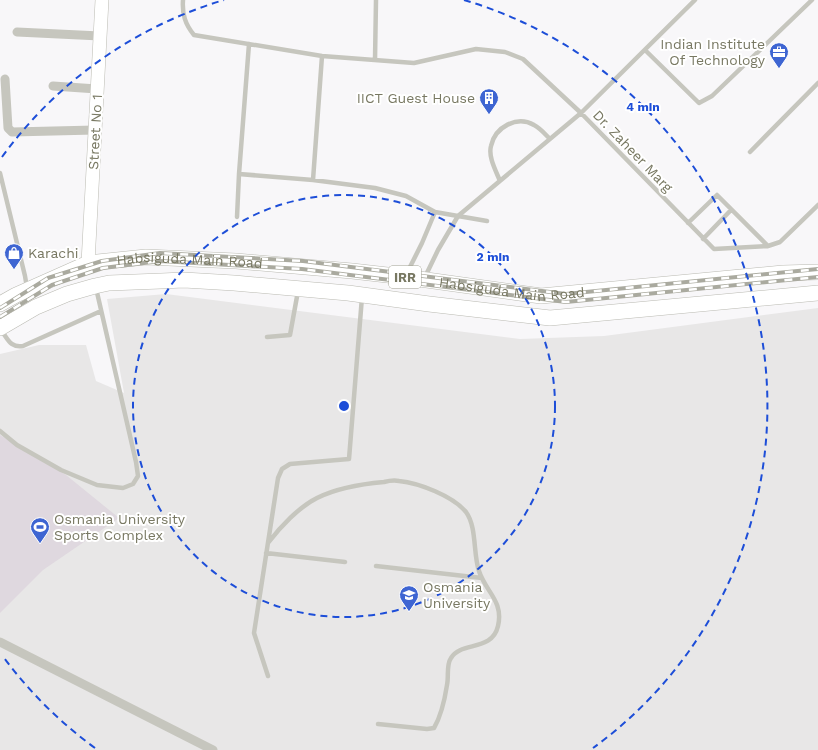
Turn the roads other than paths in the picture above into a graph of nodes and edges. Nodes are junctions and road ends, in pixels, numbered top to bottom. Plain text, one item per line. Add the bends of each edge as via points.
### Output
1 (102, 0) edge
2 (183, 0) edge
3 (376, 0) edge
4 (695, 0) edge
5 (812, 0) edge
6 (17, 32) dead end
7 (100, 36) junction
8 (249, 44) junction
9 (645, 50) junction
10 (322, 56) junction
11 (375, 60) junction
12 (5, 80) dead end
13 (818, 83) edge
14 (54, 86) dead end
15 (97, 89) junction
16 (581, 114) junction
17 (95, 130) junction
18 (550, 139) junction
19 (750, 152) dead end
20 (0, 173) edge
21 (239, 174) junction
22 (313, 180) junction
23 (500, 181) junction
24 (818, 205) edge
25 (731, 210) junction
26 (435, 212) junction
27 (458, 216) junction
28 (237, 217) dead end
29 (487, 220) dead end
30 (688, 223) junction
31 (703, 239) junction
32 (768, 246) junction
33 (236, 261) junction
34 (88, 263) junction
35 (818, 272) edge
36 (405, 277) junction
37 (424, 280) junction
38 (234, 283) junction
39 (95, 286) junction
40 (299, 289) junction
41 (28, 290) junction
42 (818, 293) edge
43 (565, 294) junction
44 (362, 295) junction
45 (0, 304) edge
46 (101, 311) junction
47 (566, 316) junction
48 (0, 328) edge
49 (267, 337) dead end
50 (0, 431) edge
51 (268, 543) junction
52 (266, 553) junction
53 (345, 562) dead end
54 (376, 566) dead end
55 (482, 578) junction
56 (0, 642) edge
57 (268, 676) dead end
58 (378, 724) dead end
59 (213, 750) edge

1 - 7 street, Street No 1
2 - 8 lane via 182,12 186,26 194,35
3 - 11 lane
4 - 9 lane
5 - 9 lane via 712,96 700,103
6 - 7 street
7 - 15 street, Street No 1
8 - 10 lane
8 - 21 lane
9 - 16 lane
10 - 11 lane
10 - 22 lane
11 - 16 lane via 414,63 476,49 505,52 523,59
12 - 17 street via 8,128 12,132
13 - 19 lane
14 - 15 street
15 - 17 street, Street No 1
16 - 18 lane, Dr. Zaheer Marg
16 - 30 lane, Dr. Zaheer Marg
17 - 34 street, Street No 1
18 - 23 lane, Dr. Zaheer Marg
18 - 23 lane via 538,127 526,122 510,123 503,128 495,136 491,146 491,156
20 - 41 lane
21 - 22 lane
21 - 28 lane
22 - 26 lane via 375,188 406,196
23 - 27 lane, Dr. Zaheer Marg
24 - 32 lane, Dr. Zaheer Marg via 780,242
25 - 30 lane via 717,195
25 - 31 lane
25 - 32 lane
26 - 27 lane
26 - 36 lane
27 - 29 lane
27 - 37 lane, Dr. Zaheer Marg
30 - 31 lane, Dr. Zaheer Marg
31 - 32 lane, Dr. Zaheer Marg via 715,250
33 - 34 main road, Habsiguda Main Road / IRR via 146,257
33 - 36 main road, Habsiguda Main Road / IRR
33 - 38 main road
34 - 41 main road, Habsiguda Main Road / IRR
35 - 43 main road, Habsiguda Main Road / IRR via 782,273
36 - 37 main road, Habsiguda Main Road / IRR
37 - 43 main road, Habsiguda Main Road / IRR via 541,296
38 - 39 main road, Habsiguda Main Road / IRR via 184,280
38 - 40 main road, Habsiguda Main Road / IRR
39 - 46 lane
39 - 48 main road, Habsiguda Main Road / IRR via 50,300
40 - 44 main road, Habsiguda Main Road / IRR
40 - 49 lane via 290,335
41 - 45 main road, Habsiguda Main Road / IRR
42 - 47 main road, Habsiguda Main Road / IRR
43 - 47 main road
44 - 47 main road, Habsiguda Main Road / IRR via 550,318
44 - 51 lane via 349,459 290,464 282,469 278,478
46 - 48 lane via 23,346 12,345
46 - 50 lane via 136,462 138,476 133,484 123,488 97,485 61,470 17,445
51 - 52 lane
51 - 55 lane via 288,521 316,498 362,484 398,480 439,493 455,502 466,513 471,525 476,562
52 - 53 lane
52 - 57 lane via 254,633
54 - 55 lane
55 - 58 lane via 500,612 498,626 488,641 457,652 451,657 447,685 434,728
56 - 59 street

